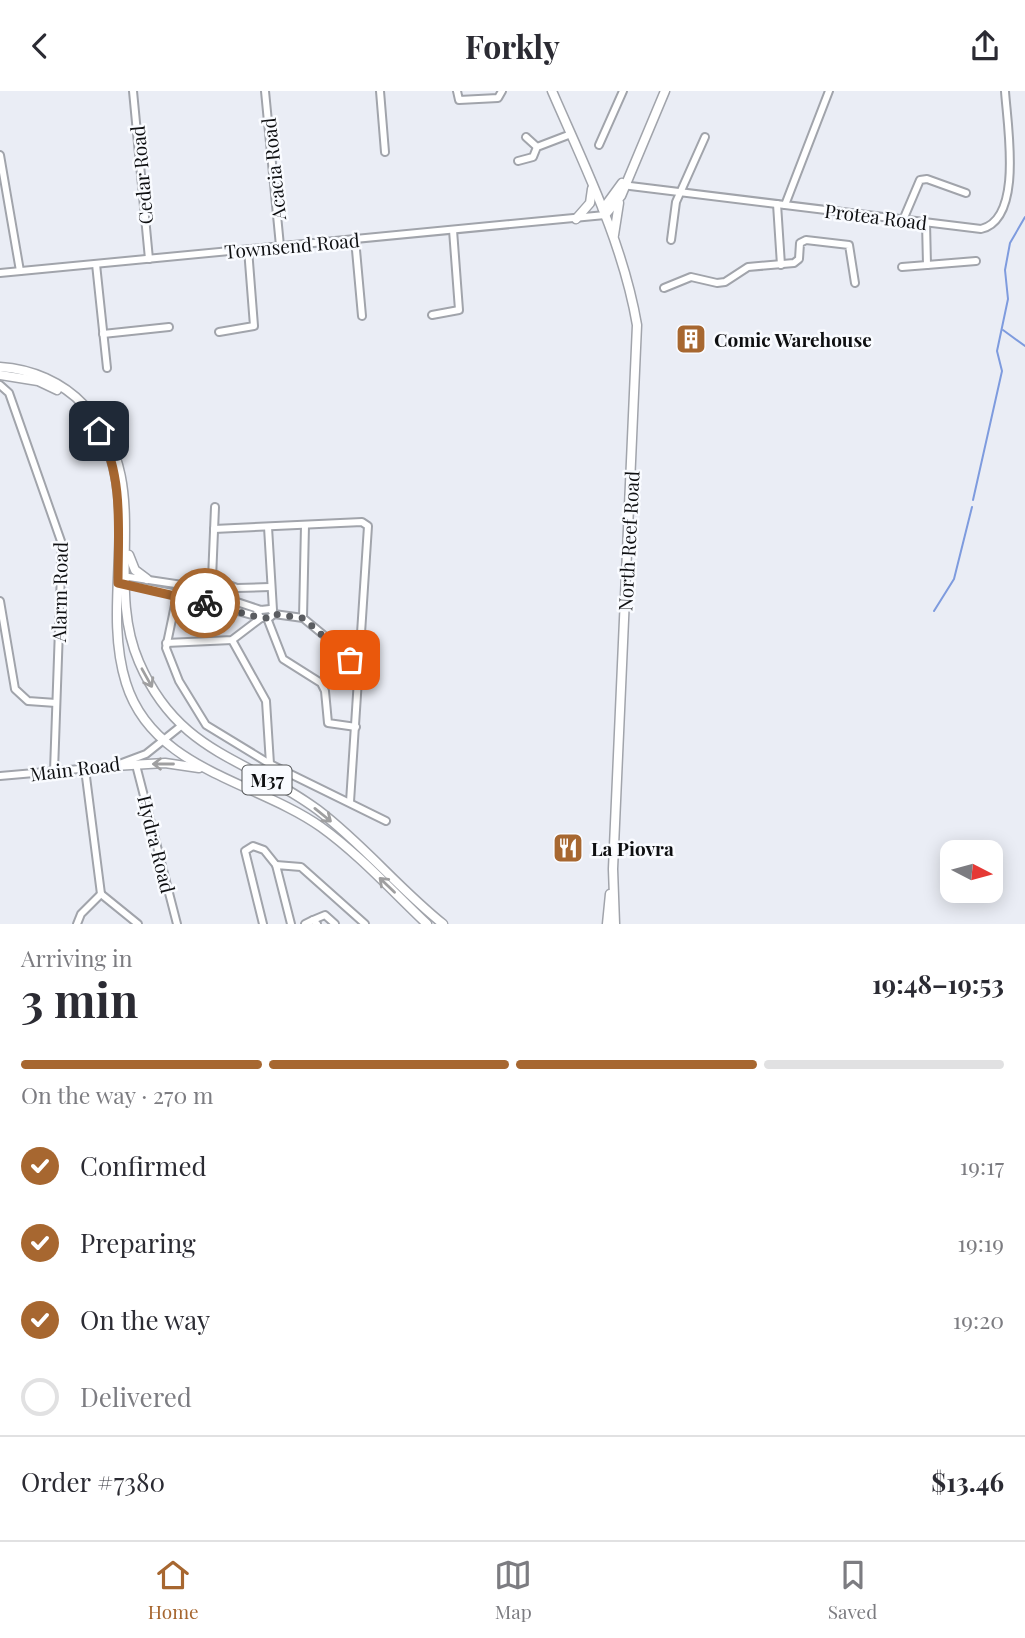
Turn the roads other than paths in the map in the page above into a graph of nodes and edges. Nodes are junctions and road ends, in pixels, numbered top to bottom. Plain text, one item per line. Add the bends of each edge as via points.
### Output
1 (133, 91) edge
2 (265, 91) edge
3 (380, 91) edge
4 (457, 91) edge
5 (502, 91) edge
6 (552, 91) edge
7 (624, 91) edge
8 (665, 91) edge
9 (829, 91) edge
10 (1005, 91) edge
11 (571, 134) junction
12 (526, 137) dead end
13 (705, 137) dead end
14 (599, 145) dead end
15 (537, 147) junction
16 (385, 152) dead end
17 (0, 155) edge
18 (518, 161) dead end
19 (623, 185) junction
20 (593, 186) junction
21 (680, 193) junction
22 (966, 193) dead end
23 (621, 196) junction
24 (781, 204) junction
25 (604, 212) junction
26 (580, 218) junction
27 (903, 220) junction
28 (926, 222) junction
29 (453, 230) junction
30 (614, 237) junction
31 (355, 239) junction
32 (671, 240) dead end
33 (280, 246) junction
34 (248, 249) junction
35 (149, 259) junction
36 (975, 261) dead end
37 (96, 264) junction
38 (781, 265) junction
39 (927, 265) junction
40 (902, 267) dead end
41 (20, 271) junction
42 (0, 273) edge
43 (855, 283) dead end
44 (664, 288) dead end
45 (432, 315) dead end
46 (362, 316) dead end
47 (170, 327) dead end
48 (219, 332) dead end
49 (103, 334) junction
50 (0, 367) edge
51 (107, 368) dead end
52 (0, 375) edge
53 (0, 385) edge
54 (215, 507) dead end
55 (305, 525) junction
56 (268, 527) junction
57 (214, 529) junction
58 (126, 535) junction
59 (122, 579) junction
60 (147, 579) junction
61 (270, 587) junction
62 (232, 600) junction
63 (0, 601) edge
64 (175, 605) dead end
65 (229, 609) junction
66 (266, 615) junction
67 (303, 618) junction
68 (232, 640) junction
69 (166, 643) junction
70 (360, 665) junction
71 (56, 703) junction
72 (181, 726) junction
73 (356, 727) junction
74 (163, 740) junction
75 (270, 764) junction
76 (136, 765) junction
77 (114, 766) junction
78 (85, 769) junction
79 (54, 771) junction
80 (212, 771) junction
81 (0, 776) edge
82 (350, 802) junction
83 (386, 821) dead end
84 (358, 845) junction
85 (352, 853) junction
86 (376, 862) junction
87 (276, 865) junction
88 (370, 869) junction
89 (613, 871) junction
90 (101, 894) junction
91 (315, 922) edge
92 (76, 924) edge
93 (138, 924) edge
94 (177, 924) edge
95 (263, 924) edge
96 (291, 924) edge
97 (305, 924) edge
98 (335, 924) edge
99 (365, 924) edge
100 (427, 924) edge
101 (443, 924) edge
102 (607, 924) edge
103 (615, 924) edge

1 - 35 street, Cedar Road
2 - 33 street, Acacia Road
3 - 16 street
4 - 5 street via 459,100 465,101 498,98
6 - 11 main road, North Reef Road
7 - 14 street
8 - 19 main road
9 - 24 street
10 - 28 street, Protea Road via 1010,176 1002,214 981,229
11 - 15 street
11 - 20 main road, North Reef Road
12 - 15 street
13 - 21 street
15 - 18 street via 533,157
17 - 41 street
19 - 21 street, Protea Road
19 - 23 main road
19 - 25 main road
20 - 25 main road, North Reef Road
20 - 26 main road via 590,203
21 - 24 street, Protea Road
21 - 32 street
22 - 27 street via 920,180
23 - 25 main road
23 - 30 main road
24 - 27 street, Protea Road
24 - 38 street
25 - 26 street, Townsend Road
25 - 30 main road, North Reef Road
26 - 29 street, Townsend Road
27 - 28 street, Protea Road
28 - 39 street
29 - 31 street, Townsend Road
29 - 45 street via 459,310
30 - 89 main road, North Reef Road via 637,325
31 - 33 street, Townsend Road
31 - 46 street
33 - 34 street, Townsend Road
34 - 35 street, Townsend Road
34 - 48 street via 254,326
35 - 37 street, Townsend Road
36 - 39 street
37 - 41 street, Townsend Road
37 - 49 street
38 - 43 street via 797,262 802,240 847,244 852,250
38 - 44 street via 748,267 726,282 691,277
39 - 40 street
41 - 42 street, Townsend Road
47 - 49 street
49 - 51 street
50 - 58 main road, M37 via 57,384 92,413 121,473
52 - 59 main road, M37 via 53,388 79,406 99,431 115,476
53 - 71 street, Alarm Road via 9,393 62,544
54 - 57 street
55 - 56 street
55 - 67 street
55 - 70 street via 362,522 368,526
56 - 57 street
56 - 61 street
57 - 61 street via 212,579 237,588
58 - 59 main road, M37
58 - 60 main road via 132,565
59 - 60 street
59 - 65 street
59 -> 72 main road, M37 via 135,653 150,685
59 - 74 main road, M37 via 119,645 126,682 142,717
60 - 62 street
61 - 66 street
62 - 65 street
62 - 66 street
63 - 71 street via 15,689 28,701
64 - 69 street
65 - 66 street
66 - 67 street
66 - 68 street
66 - 73 street via 283,659 324,686 328,723
67 - 70 street
68 - 69 street
68 - 75 street via 265,701
69 - 75 street via 179,681 206,725
70 - 73 street
71 - 79 street, Alarm Road
72 - 74 street, Main Road
72 -> 84 main road, M37 via 213,751 300,798
73 - 82 street
74 - 77 street, Main Road via 140,757
74 - 80 main road, M37
75 - 82 street
76 - 77 main road
80 -> 76 main road via 174,764
76 - 94 street, Hydra Road
77 - 78 street, Main Road
78 - 79 street, Main Road
78 - 90 street
79 - 81 street, Main Road
80 - 85 main road, M37 via 306,817
82 - 83 street
84 - 85 main road
84 - 86 main road, M37
85 - 88 main road, M37
86 - 88 main road
86 - 101 main road, M37
87 - 95 street via 259,847 245,851
87 - 96 street
87 - 99 street via 301,867
100 -> 88 main road, M37
89 - 102 main road, North Reef Road
89 - 103 main road, North Reef Road
90 - 92 street
90 - 93 street
91 - 97 street
91 - 98 street via 324,915

